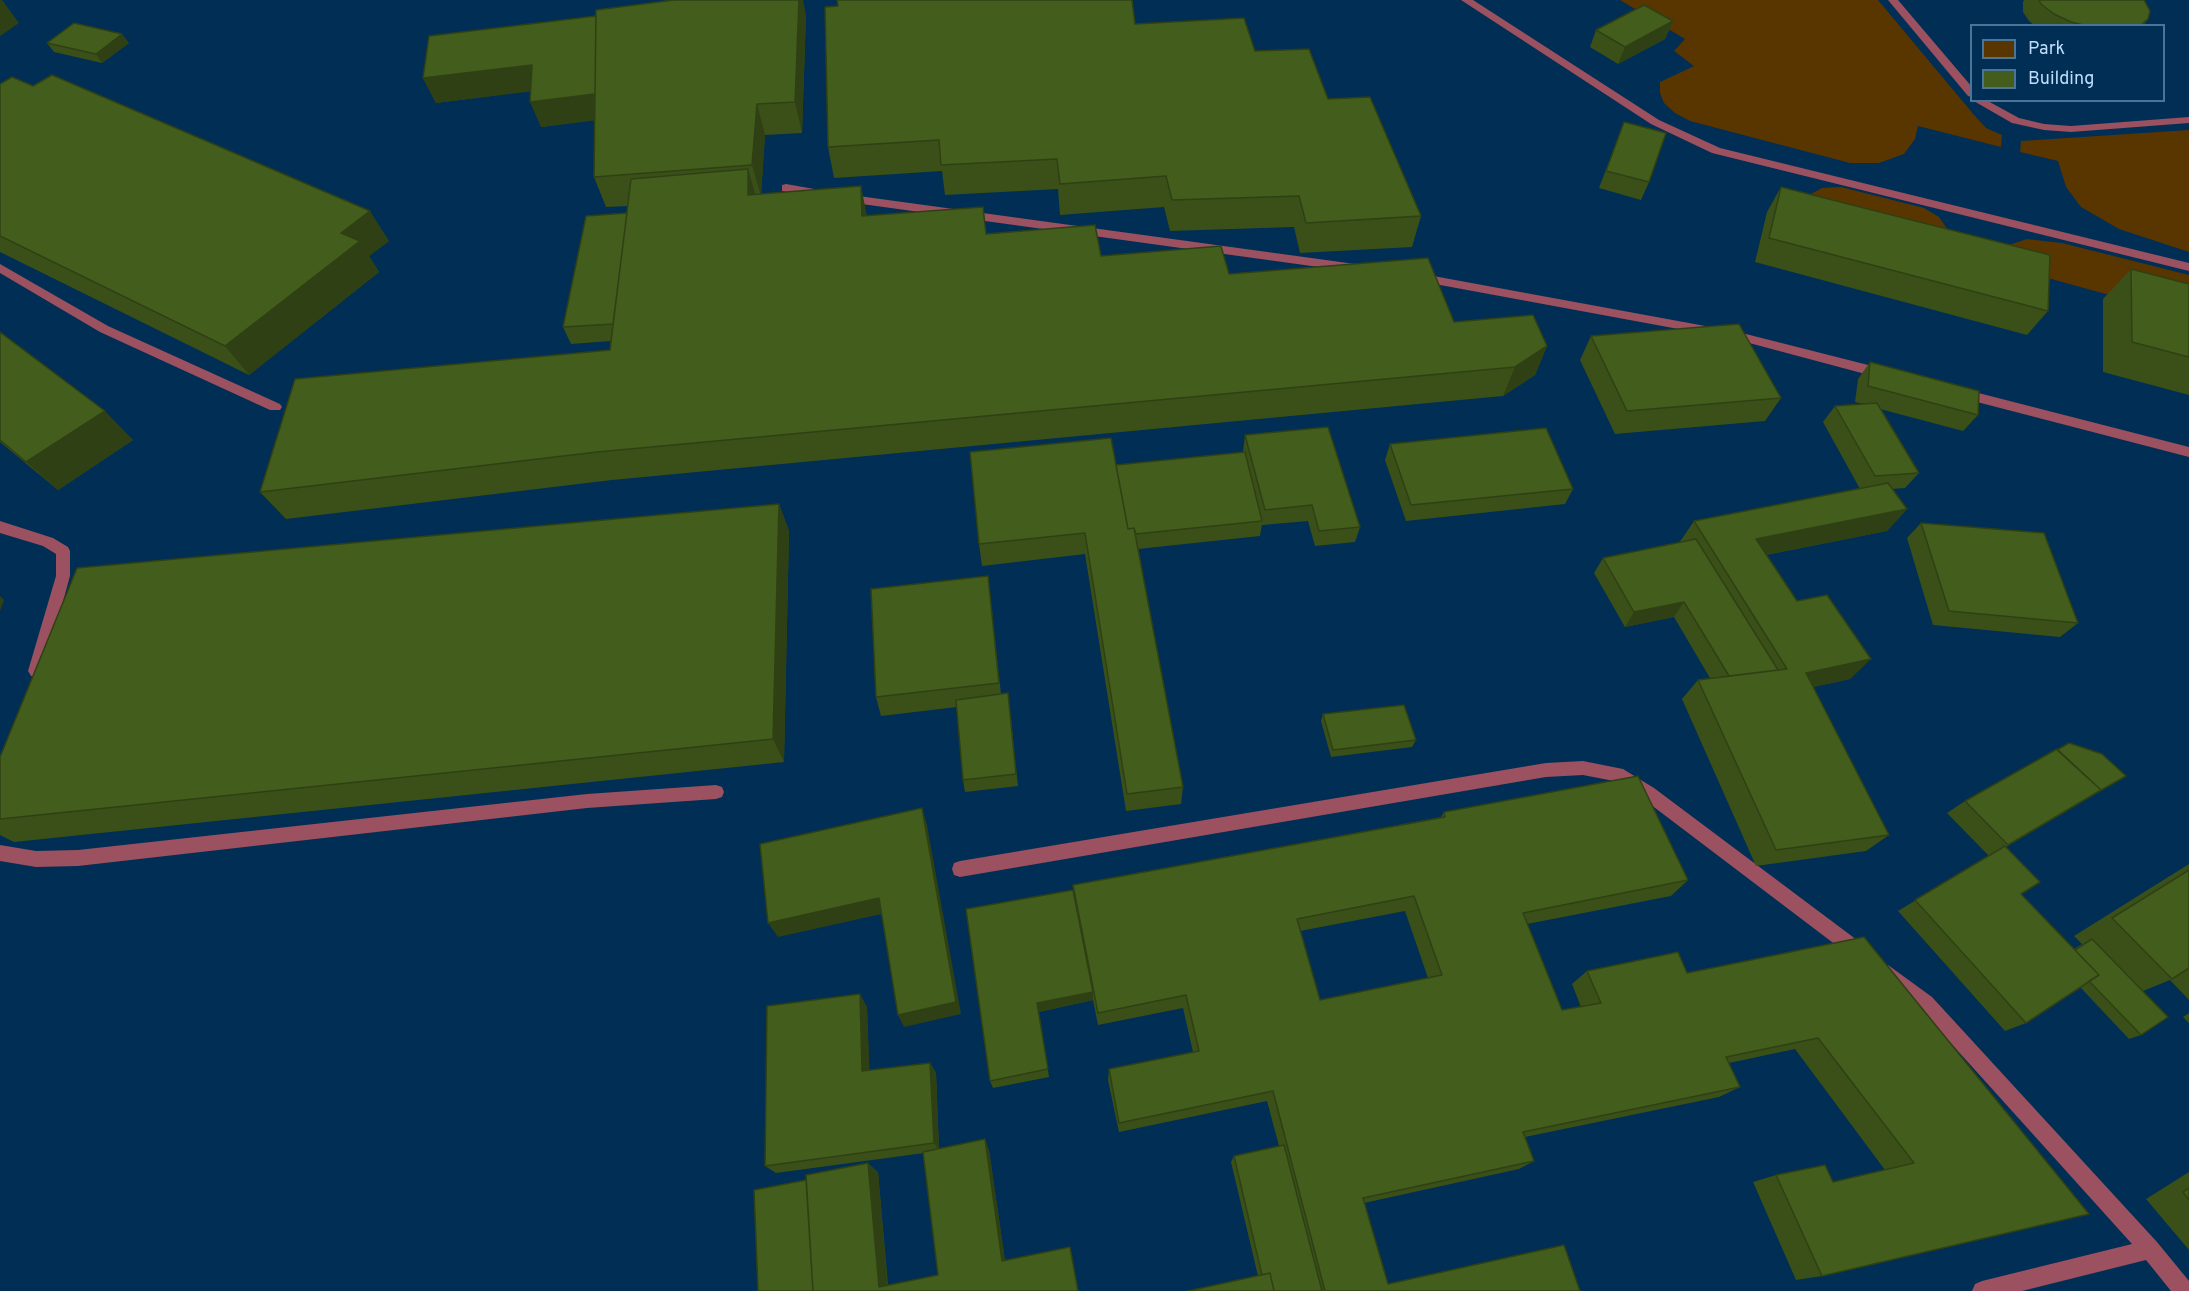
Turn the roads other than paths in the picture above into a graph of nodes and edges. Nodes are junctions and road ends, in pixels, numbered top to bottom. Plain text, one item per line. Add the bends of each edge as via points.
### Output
1 (1466, 0) edge
2 (1893, 0) edge
3 (1970, 93) edge
4 (1981, 102) edge
5 (2189, 120) edge
6 (786, 188) dead end
7 (2189, 267) edge
8 (0, 268) edge
9 (1366, 270) edge
10 (1401, 274) edge
11 (1900, 378) edge
12 (1946, 390) edge
13 (275, 407) dead end
14 (2189, 452) edge
15 (0, 527) edge
16 (33, 681) edge
17 (716, 792) dead end
18 (0, 853) edge
19 (960, 868) dead end
20 (2150, 1249) junction
21 (1982, 1291) edge
22 (2184, 1291) edge

1 - 7 lane via 1654,122 1716,151
2 - 3 lane
4 - 5 lane via 2016,121 2044,127 2071,129
6 - 9 lane
8 - 13 lane via 104,329
10 - 11 lane via 1737,336
12 - 14 lane
15 - 16 lane via 48,542 63,551 63,576
17 - 18 lane via 587,801 78,858 36,859
19 - 20 lane via 1546,770 1584,768 1617,774 1648,793 1926,1002
20 - 21 lane
20 - 22 lane

